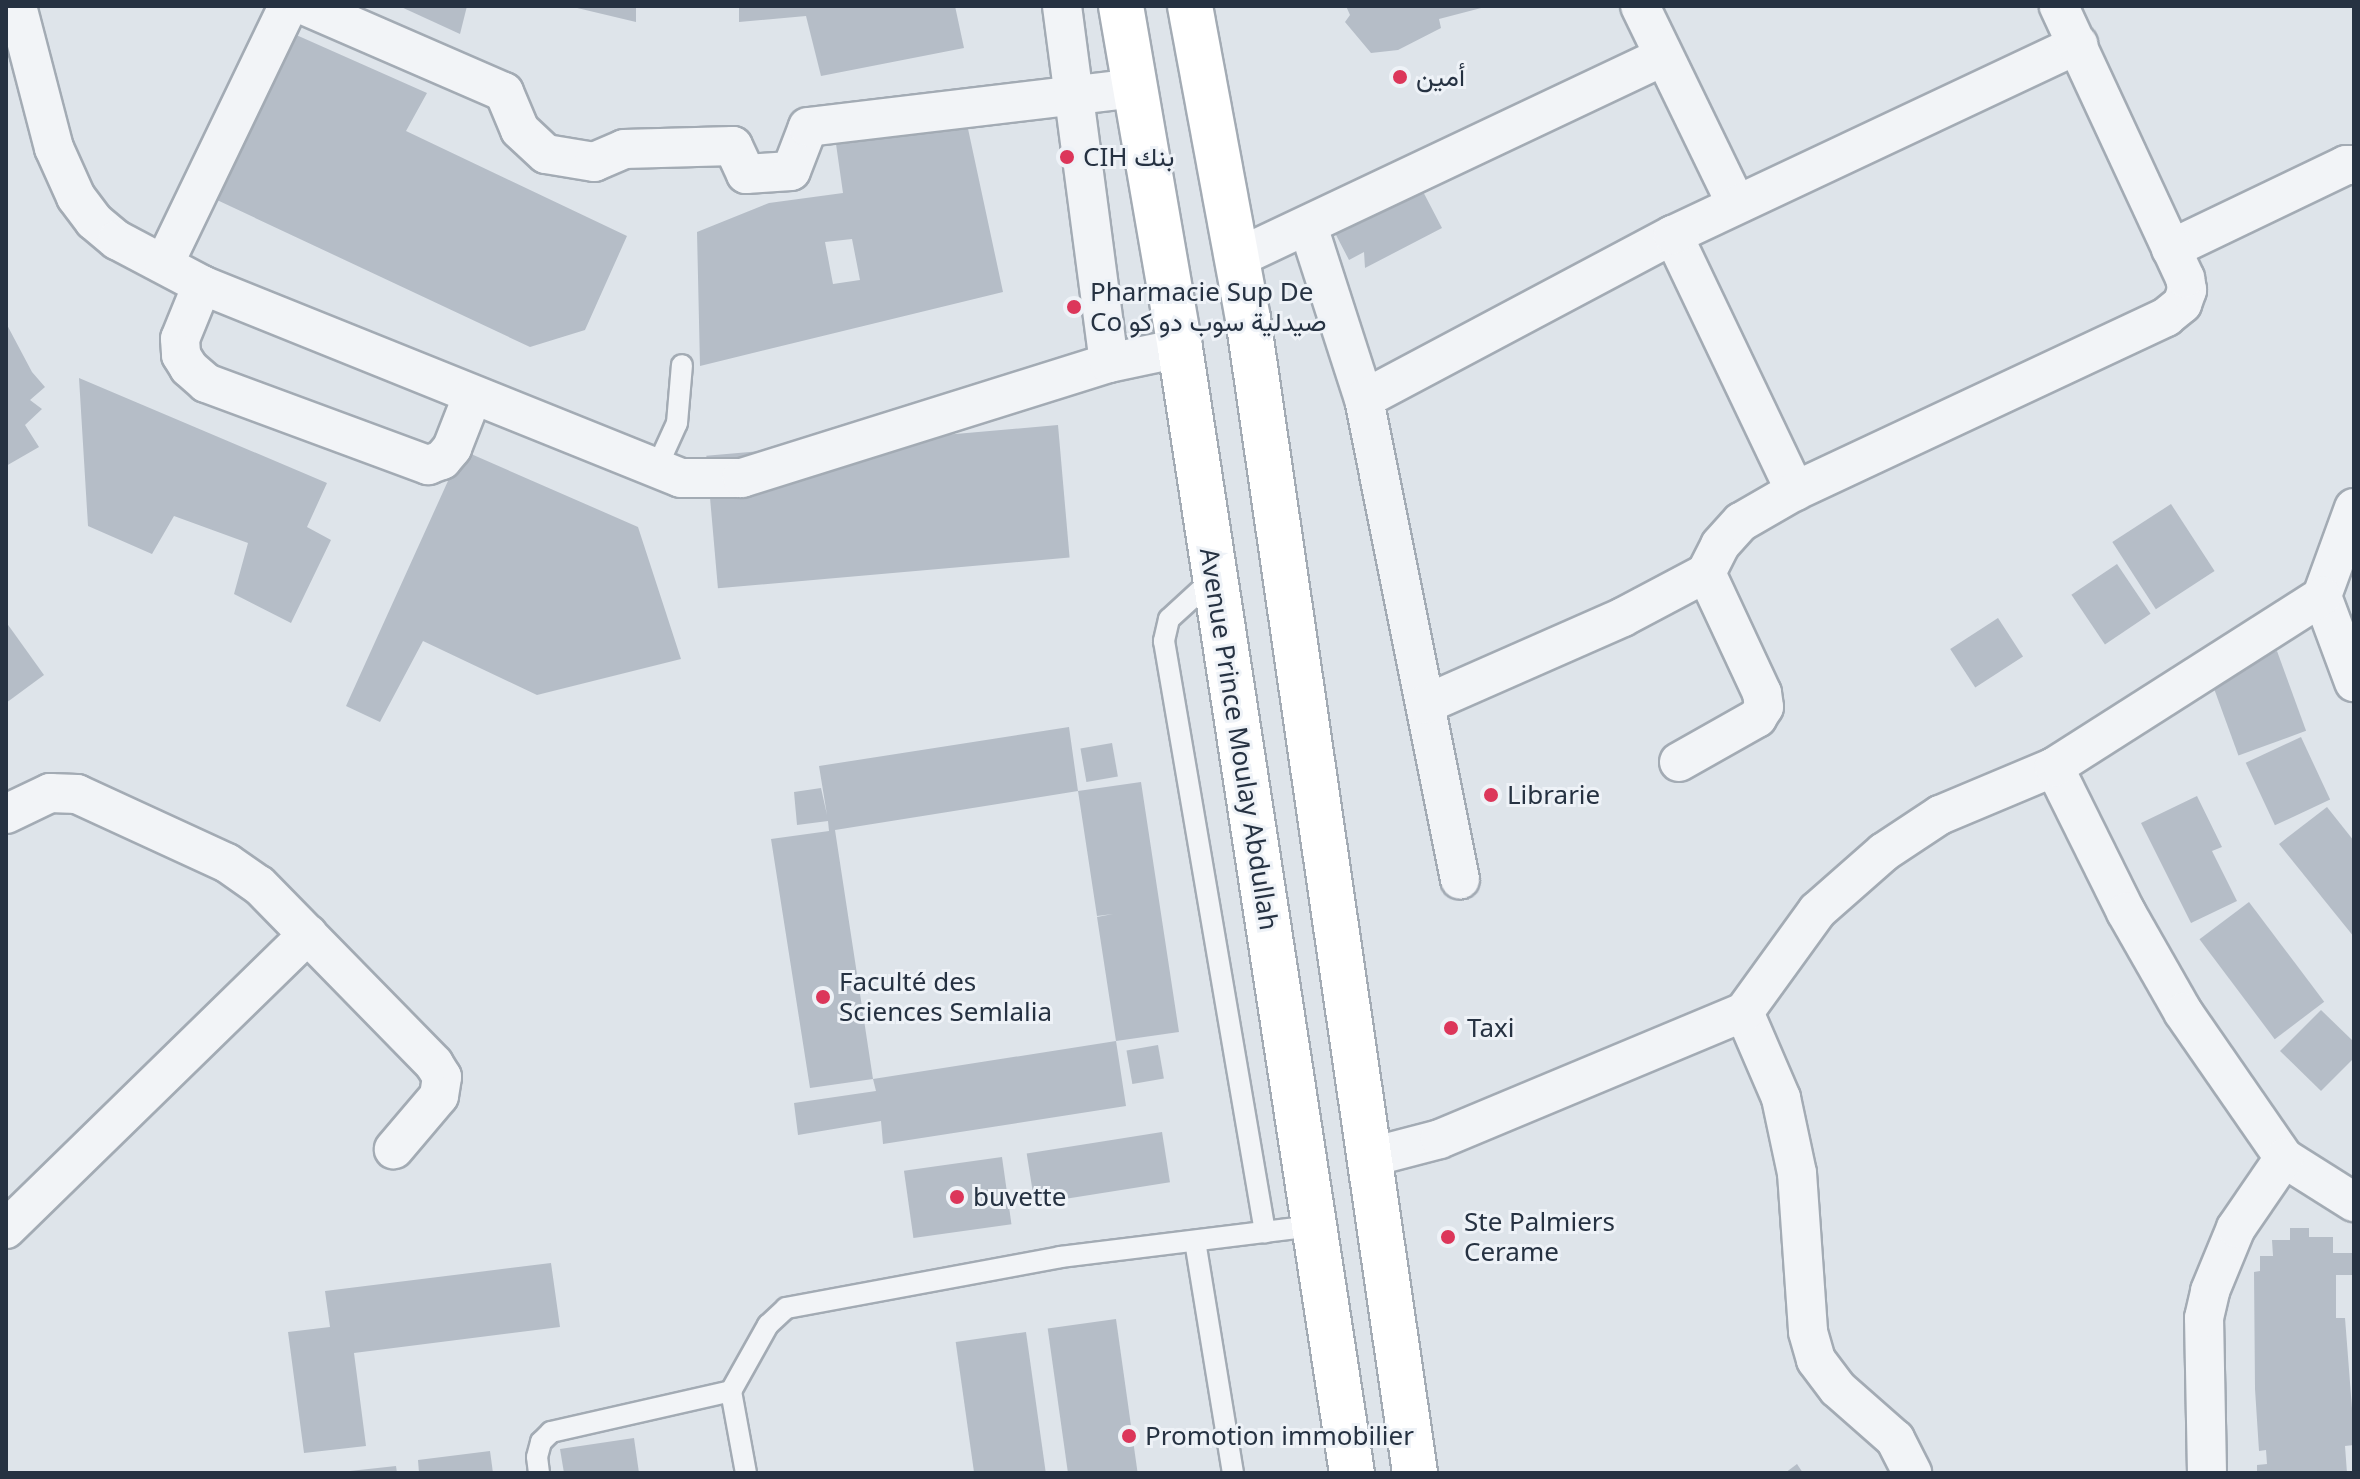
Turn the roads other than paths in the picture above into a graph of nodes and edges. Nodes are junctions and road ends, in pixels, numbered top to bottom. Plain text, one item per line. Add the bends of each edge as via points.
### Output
1 (17, 6) edge
2 (288, 6) edge
3 (306, 6) edge
4 (1062, 6) edge
5 (1121, 6) edge
6 (1190, 6) edge
7 (1640, 6) edge
8 (2059, 6) edge
9 (2078, 44) junction
10 (1662, 57) junction
11 (1133, 88) junction
12 (1075, 94) junction
13 (2354, 165) edge
14 (1736, 204) junction
15 (1308, 226) junction
16 (1673, 235) junction
17 (2171, 249) junction
18 (1237, 258) junction
19 (164, 264) junction
20 (202, 285) junction
21 (1180, 348) junction
22 (1109, 363) junction
23 (682, 365) dead end
24 (472, 397) junction
25 (1364, 399) junction
26 (657, 467) junction
27 (1795, 491) junction
28 (2354, 508) edge
29 (1706, 573) junction
30 (1215, 577) junction
31 (2322, 596) junction
32 (2354, 682) edge
33 (1426, 704) junction
34 (1679, 762) dead end
35 (2054, 767) junction
36 (6, 814) edge
37 (1460, 880) dead end
38 (308, 934) junction
39 (1744, 1012) junction
40 (394, 1149) dead end
41 (1367, 1158) junction
42 (2284, 1158) junction
43 (2354, 1202) edge
44 (1313, 1226) junction
45 (6, 1229) edge
46 (1265, 1232) junction
47 (1195, 1241) junction
48 (731, 1391) junction
49 (539, 1473) edge
50 (746, 1473) edge
51 (1233, 1473) edge
52 (1352, 1473) edge
53 (1415, 1473) edge
54 (1912, 1473) edge
55 (2207, 1473) edge

1 - 19 street via 54,148 76,197 117,240
2 - 19 street
3 - 12 street via 504,92 520,130 546,154 594,162 624,149 733,146 746,174 791,171 808,127
4 - 12 street
5 - 11 main road, Avenue Prince Moulay Abdullah
6 - 18 main road
7 - 10 street
8 - 9 street
9 - 14 street
9 - 17 street
10 - 14 street
10 - 15 street
11 - 12 street
11 - 21 main road, Avenue Prince Moulay Abdullah
12 - 22 street
13 - 17 street
14 - 16 street
15 - 18 street
15 - 25 street
16 - 25 street
16 - 27 street
17 - 27 street via 2187,290 2182,304 2166,317
18 - 41 main road
19 - 20 street
20 - 24 street
20 - 24 street via 180,339 181,355 206,383 428,465 442,460 452,448
21 - 22 street
21 - 30 main road, Avenue Prince Moulay Abdullah
22 - 26 street via 742,478 681,478
23 - 26 lane via 677,423
24 - 26 street
25 - 33 street
27 - 29 street via 1741,522 1720,545
28 - 31 street
29 - 33 street via 1623,617
29 - 34 street via 1764,707 1757,718
30 - 44 main road, Avenue Prince Moulay Abdullah
30 - 46 lane via 1169,619 1164,641
31 - 32 street
31 - 35 street
33 - 37 street
35 - 39 street via 1940,815 1884,852 1817,911
35 - 42 street via 2183,1012
36 - 38 street via 50,793 77,794 227,863 259,885
38 - 40 street via 442,1077 439,1096
38 - 45 street
39 - 41 street via 1440,1139
39 - 54 street via 1781,1098 1797,1173 1808,1332 1816,1360 1838,1389 1895,1439
41 - 53 main road
42 - 43 street
42 - 55 street via 2236,1228 2210,1291 2204,1318
44 - 46 lane
44 - 52 main road, Avenue Prince Moulay Abdullah
46 - 47 lane
47 - 48 lane via 1060,1257 786,1308 768,1325
47 - 51 lane
48 - 49 lane via 551,1432 541,1442
48 - 50 lane

